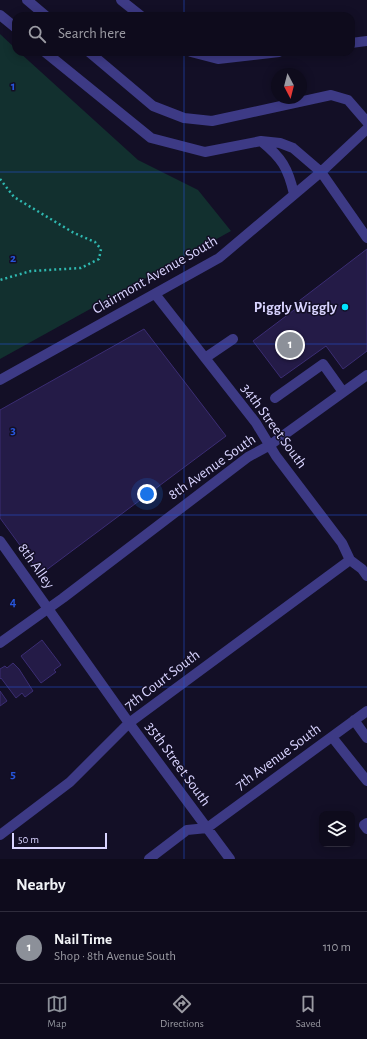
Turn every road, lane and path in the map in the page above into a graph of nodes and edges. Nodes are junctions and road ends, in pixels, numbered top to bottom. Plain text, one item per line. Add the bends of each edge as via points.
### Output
1 (27, 0) edge
2 (121, 0) edge
3 (41, 12) edge
4 (136, 12) edge
5 (0, 15) edge
6 (12, 25) edge
7 (367, 41) edge
8 (355, 42) edge
9 (50, 56) edge
10 (94, 56) edge
11 (206, 56) edge
12 (244, 56) edge
13 (367, 122) edge
14 (367, 129) edge
15 (261, 142) junction
16 (321, 172) junction
17 (0, 179) edge
18 (294, 194) junction
19 (367, 238) edge
20 (0, 280) edge
21 (155, 294) junction
22 (233, 339) dead end
23 (205, 358) junction
24 (367, 375) edge
25 (0, 380) edge
26 (343, 392) junction
27 (275, 398) dead end
28 (270, 445) junction
29 (0, 541) edge
30 (350, 560) junction
31 (367, 576) edge
32 (47, 609) junction
33 (0, 643) edge
34 (367, 711) edge
35 (354, 720) junction
36 (129, 723) junction
37 (332, 736) junction
38 (367, 738) edge
39 (367, 781) edge
40 (367, 823) edge
41 (207, 828) junction
42 (367, 829) edge
43 (0, 835) edge
44 (149, 859) edge
45 (230, 859) edge

1 - 3 street
2 - 4 street
5 - 6 street
7 - 8 street
9 - 15 street via 151,138 204,152
10 - 13 street via 153,106 184,118 212,121 331,95 348,100
11 - 12 street via 218,59
14 - 16 street, Clairmont Avenue South
15 - 16 street via 280,143 293,148
15 - 18 street via 275,152 290,173
16 - 18 street, Clairmont Avenue South
16 - 19 street
17 - 20 path via 14,197 74,233 95,242 101,249 98,259 81,268 31,271
18 - 21 street, Clairmont Avenue South via 219,258
21 - 23 street, 34th Street South
21 - 25 street, Clairmont Avenue South
22 - 23 street
23 - 28 street, 34th Street South
24 - 26 street, 8th Avenue South
26 - 27 street via 323,364
26 - 28 street, 8th Avenue South
28 - 30 street, 34th Street South via 342,543
28 - 32 street, 8th Avenue South via 248,457
29 - 32 street, 8th Alley
30 - 31 street, 34th Street South
30 - 36 street, 7th Court South
32 - 33 street, 8th Avenue South
32 - 36 street, 35th Street South
34 - 35 street, 7th Avenue South
35 - 37 street, 7th Avenue South
35 - 38 street
36 - 41 street, 35th Street South
36 - 43 street, 7th Court South via 70,782
37 - 39 street
37 - 41 street, 7th Avenue South
40 - 42 street via 364,825
41 - 44 street via 187,830
41 - 45 street, 35th Street South

